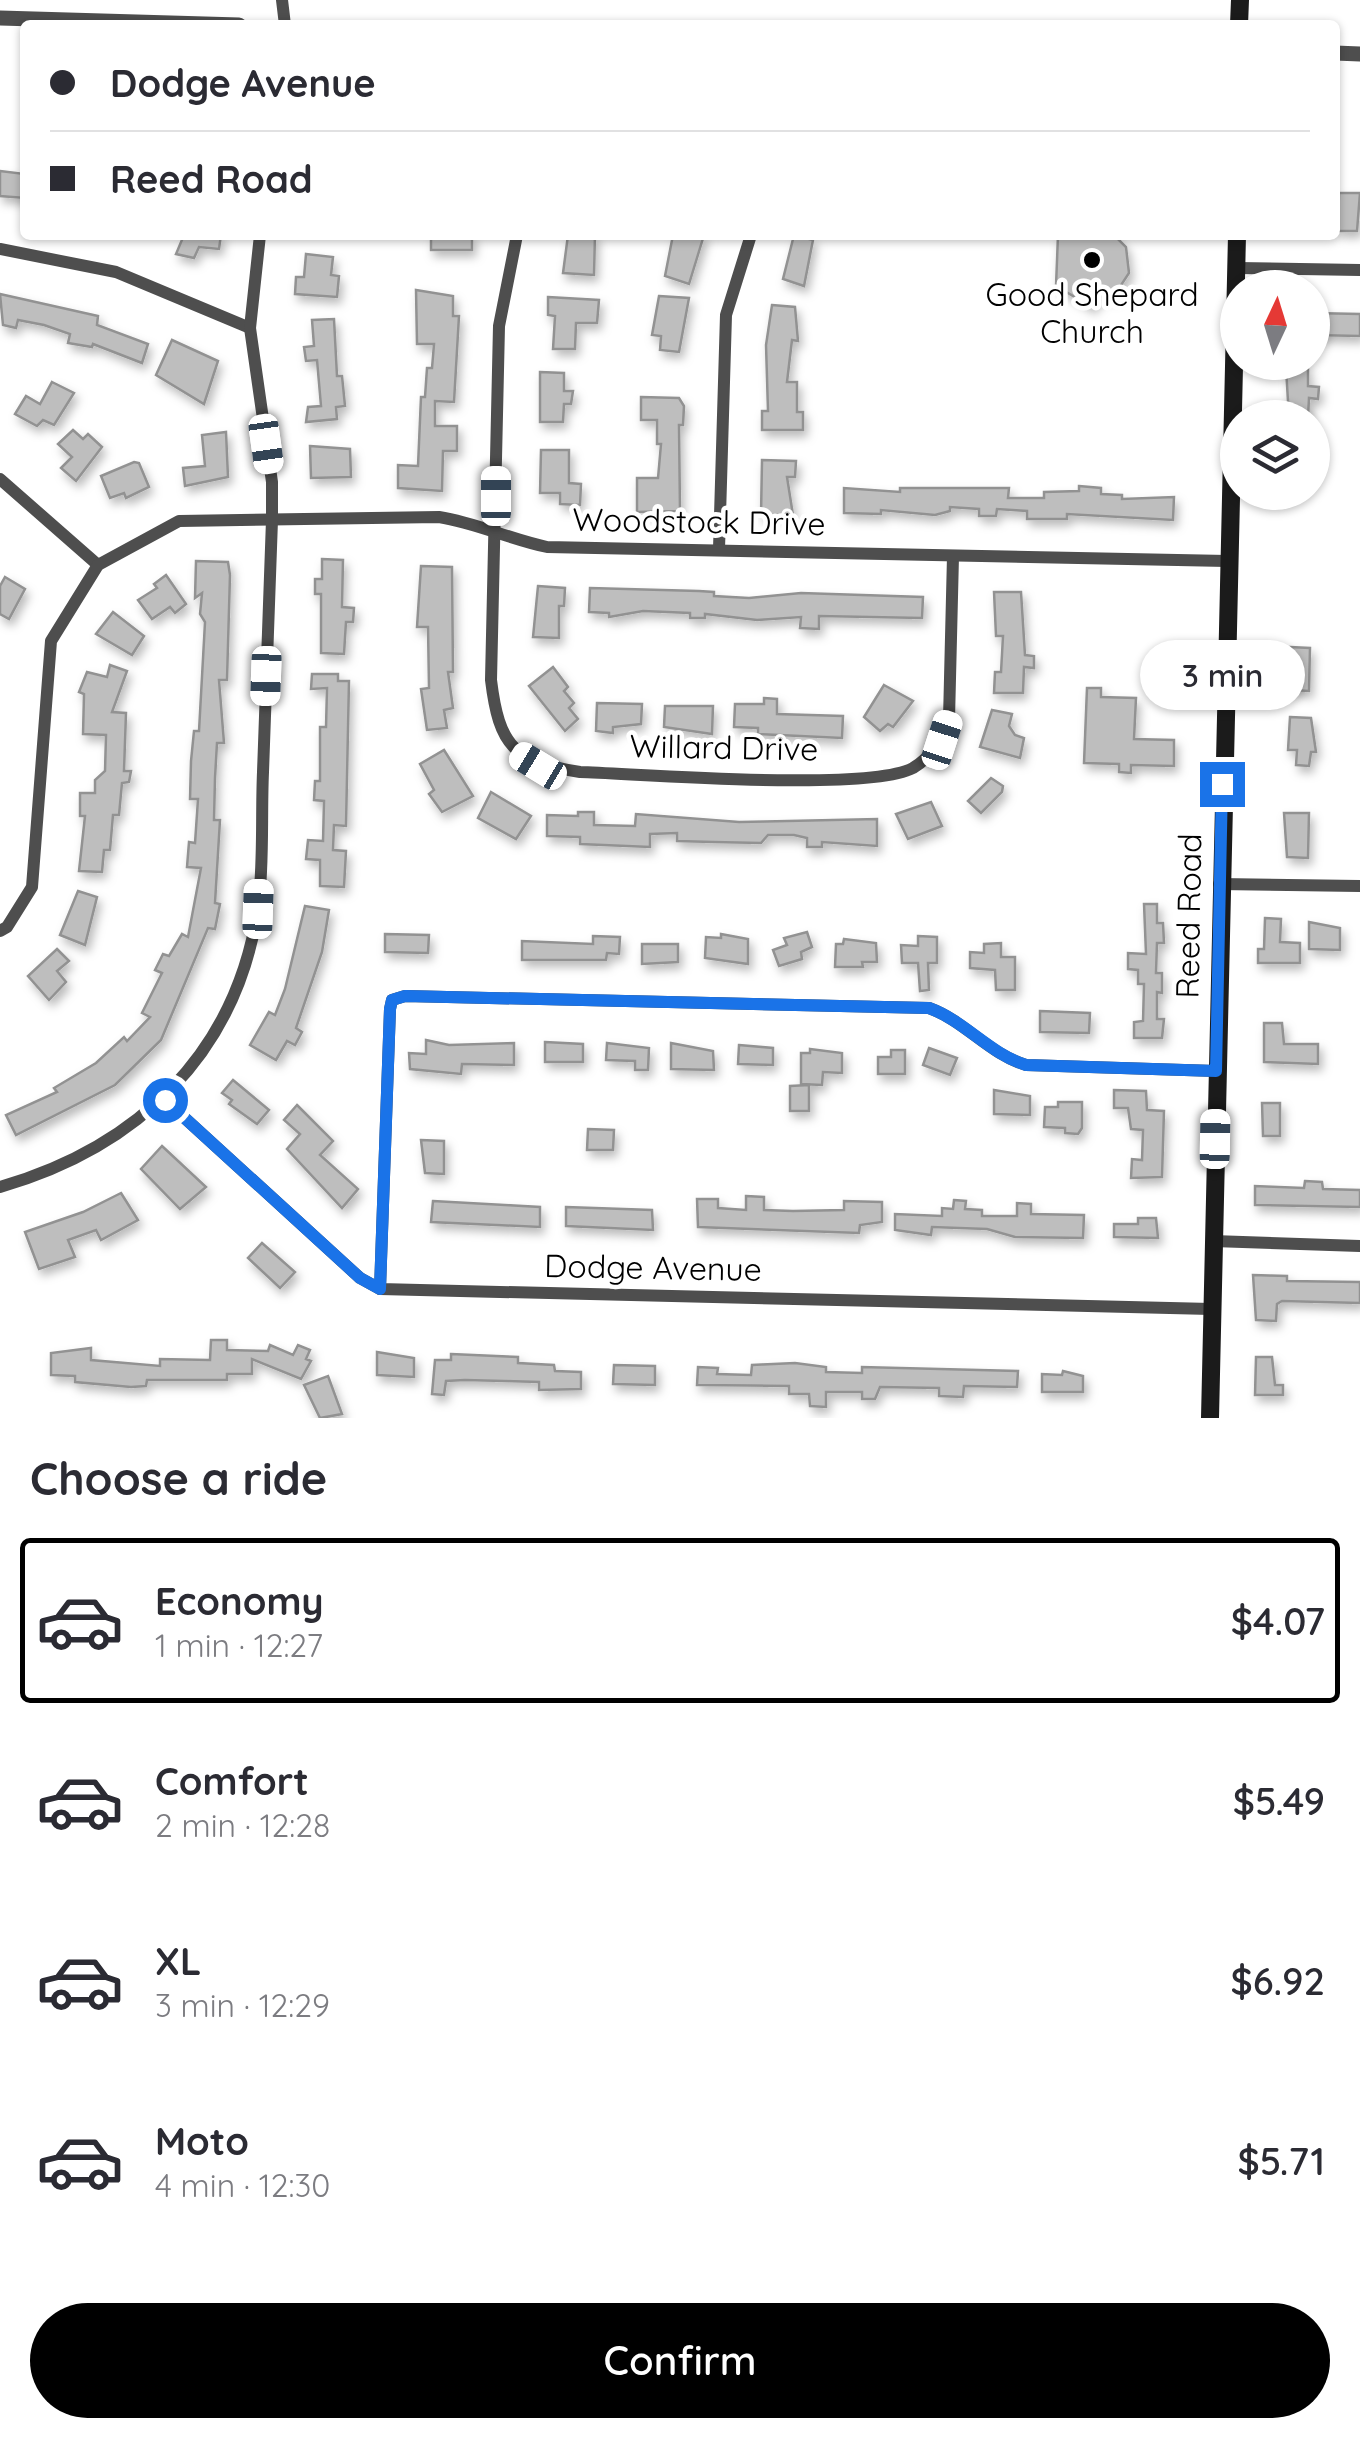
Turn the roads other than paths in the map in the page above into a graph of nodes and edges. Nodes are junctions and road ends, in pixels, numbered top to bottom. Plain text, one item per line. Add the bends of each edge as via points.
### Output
1 (0, 18) edge
2 (68, 20) edge
3 (259, 240) edge
4 (517, 240) edge
5 (749, 240) edge
6 (1237, 240) edge
7 (0, 249) edge
8 (1237, 268) junction
9 (1360, 270) edge
10 (250, 328) junction
11 (0, 480) edge
12 (272, 520) junction
13 (496, 530) junction
14 (719, 549) junction
15 (953, 556) junction
16 (1227, 561) junction
17 (98, 564) junction
18 (1220, 884) junction
19 (1360, 886) edge
20 (0, 931) edge
21 (1216, 1071) junction
22 (165, 1100) junction
23 (0, 1187) edge
24 (1213, 1241) junction
25 (1360, 1246) edge
26 (380, 1289) junction
27 (1211, 1309) junction
28 (1210, 1418) edge

1 - 2 street
3 - 10 street
4 - 13 street via 499,326
5 - 14 street via 726,315
6 - 8 main road, Reed Road
7 - 10 street via 116,272
8 - 9 street
8 - 16 main road, Reed Road
10 - 12 street
11 - 17 street
12 - 13 street, Woodstock Drive via 439,517
12 - 17 street, Woodstock Drive via 180,521
12 - 22 street via 258,909 229,1012
13 - 14 street, Woodstock Drive via 546,546
13 - 15 street, Willard Drive via 491,680 503,734 516,753 538,766 580,772 859,779 892,775 929,756 948,719
14 - 15 street, Woodstock Drive
15 - 16 street, Woodstock Drive
16 - 18 main road, Reed Road
17 - 20 street via 50,642 32,886
18 - 19 street
18 - 21 main road, Reed Road
21 - 24 main road, Reed Road
21 - 26 street via 1026,1065 929,1008 405,996 392,1000
22 - 23 street via 50,1172
22 - 26 street
24 - 25 street
24 - 27 main road, Reed Road
26 - 27 street, Dodge Avenue
27 - 28 main road, Reed Road

